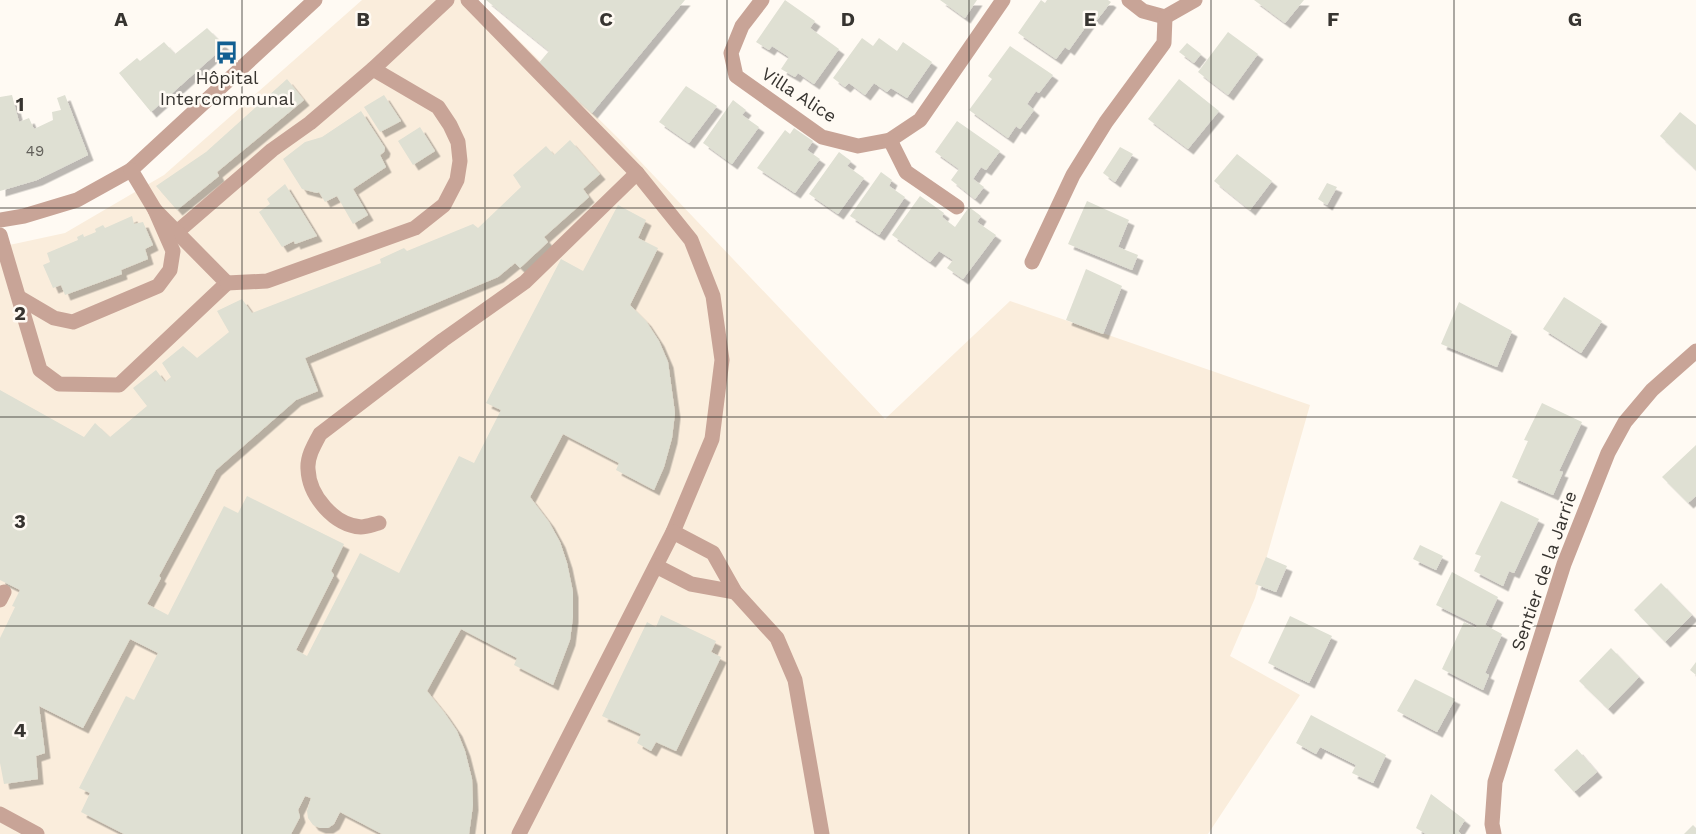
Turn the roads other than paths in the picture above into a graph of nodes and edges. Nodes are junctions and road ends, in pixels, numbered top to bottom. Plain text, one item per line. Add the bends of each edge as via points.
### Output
1 (315, 0) edge
2 (447, 0) edge
3 (468, 0) edge
4 (762, 0) edge
5 (1003, 0) edge
6 (1129, 0) edge
7 (1195, 0) edge
8 (1165, 17) junction
9 (373, 69) junction
10 (890, 140) junction
11 (131, 170) junction
12 (637, 173) junction
13 (957, 207) dead end
14 (155, 210) junction
15 (0, 220) edge
16 (177, 232) junction
17 (0, 235) edge
18 (1032, 262) dead end
19 (227, 284) junction
20 (20, 298) junction
21 (1696, 351) edge
22 (380, 523) dead end
23 (673, 532) junction
24 (656, 566) junction
25 (735, 592) junction
26 (0, 814) edge
27 (37, 834) edge
28 (519, 834) edge
29 (822, 834) edge
30 (1494, 834) edge

1 - 11 street
2 - 9 street
3 - 12 street
4 - 10 street, Villa Alice via 742,26 731,53 736,76 822,137 858,146
5 - 10 street, Villa Alice via 920,120
6 - 8 street via 1143,11
7 - 8 street
8 - 18 street via 1164,43 1073,175
9 - 16 street
9 - 19 street via 438,107 450,125 458,142 460,160 457,180 444,205 415,228 267,281
10 - 13 street via 906,172
11 - 14 street
11 - 15 street via 77,200
12 - 22 street via 525,282 320,434 308,468 319,500 327,511 348,523 362,527
12 - 23 street via 691,240 713,296 722,360 712,439
14 - 16 street
14 - 20 street via 173,251 170,270 158,286 74,322 54,318
16 - 19 street
17 - 20 street
19 - 20 street via 120,385 59,384 40,370
21 - 30 street, Sentier de la Jarrie via 1652,390 1625,422 1608,453 1564,564 1495,782
23 - 24 street
23 - 25 street via 713,553
24 - 25 street via 691,584
24 - 28 street
25 - 29 street via 777,638 795,680
26 - 27 street

